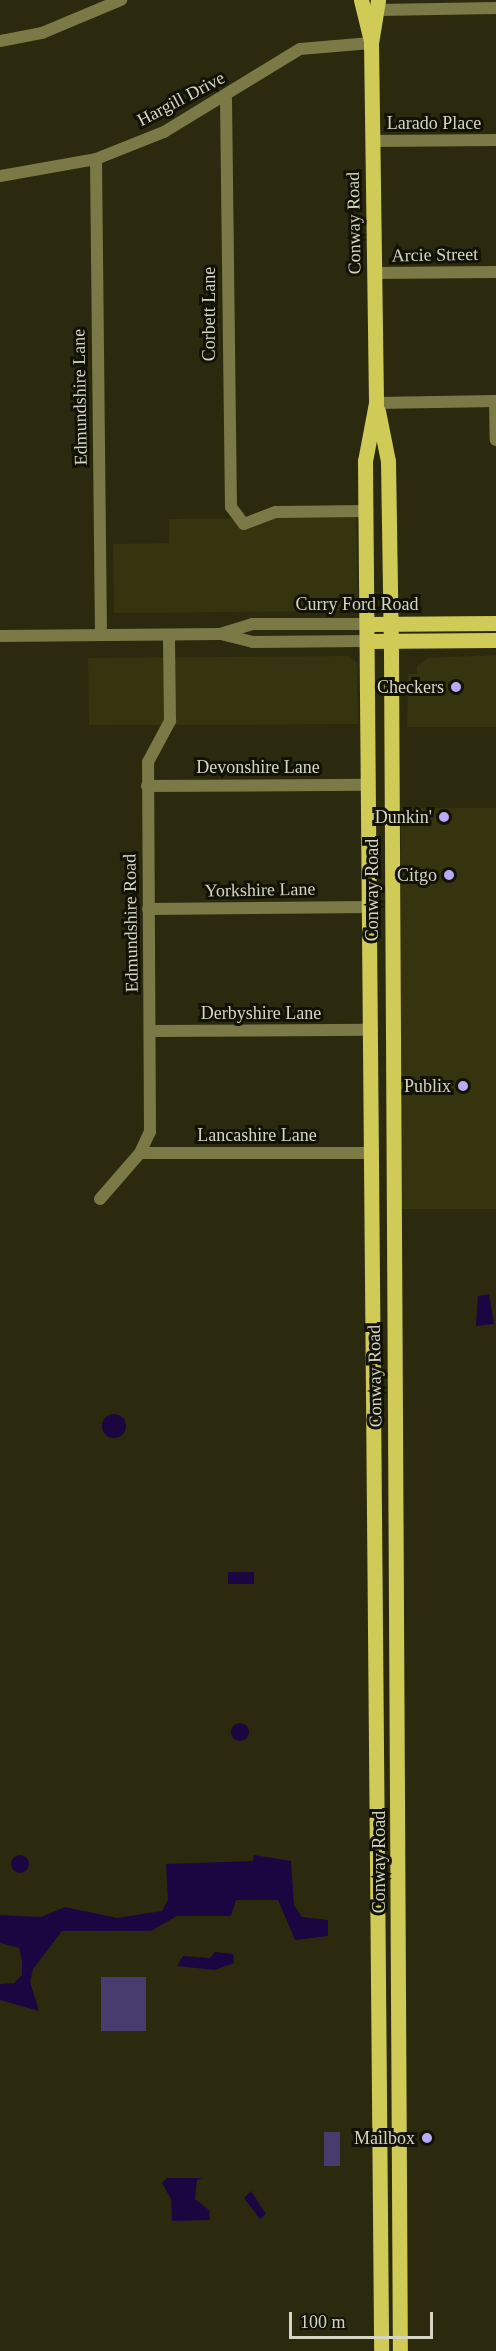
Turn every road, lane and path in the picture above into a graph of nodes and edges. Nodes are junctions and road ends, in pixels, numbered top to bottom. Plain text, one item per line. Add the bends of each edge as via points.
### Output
1 (121, 0) edge
2 (361, 0) edge
3 (378, 5) edge
4 (496, 8) edge
5 (0, 41) edge
6 (371, 43) junction
7 (226, 99) junction
8 (496, 140) edge
9 (373, 141) junction
10 (96, 159) junction
11 (0, 176) edge
12 (496, 272) edge
13 (374, 273) junction
14 (495, 401) edge
15 (376, 402) junction
16 (496, 440) edge
17 (366, 511) junction
18 (390, 623) junction
19 (496, 623) edge
20 (367, 624) junction
21 (220, 634) junction
22 (101, 635) junction
23 (169, 635) junction
24 (0, 636) edge
25 (496, 640) edge
26 (367, 641) junction
27 (390, 641) junction
28 (369, 785) junction
29 (147, 786) junction
30 (371, 907) junction
31 (148, 909) junction
32 (373, 963) junction
33 (392, 1027) junction
34 (372, 1030) junction
35 (150, 1031) junction
36 (392, 1071) junction
37 (140, 1153) junction
38 (373, 1153) junction
39 (100, 1199) dead end
40 (374, 1227) junction
41 (394, 1290) junction
42 (395, 1434) junction
43 (375, 1436) junction
44 (378, 1776) junction
45 (398, 1836) junction
46 (380, 2043) junction
47 (399, 2052) junction
48 (381, 2351) edge
49 (400, 2351) edge

1 - 5 street via 42,33
2 - 6 main road, Conway Road
3 - 4 street
3 - 6 main road, Conway Road
6 - 7 street, Hargill Drive via 300,49
6 - 9 main road, Conway Road
7 - 10 street, Hargill Drive via 164,132
7 - 17 street, Corbett Lane via 231,507 244,524 276,512
8 - 9 street, Larado Place
9 - 13 main road, Conway Road
10 - 11 street, Hargill Drive
10 - 22 street, Edmundshire Lane
12 - 13 street, Arcie Street
13 - 15 main road, Conway Road
14 - 15 street
14 - 16 street
15 - 17 main road, Conway Road via 365,461
15 - 18 main road, Conway Road via 388,461
17 - 20 main road, Conway Road
18 - 19 main road, Curry Ford Road
18 - 20 main road, Curry Ford Road
18 - 27 main road, Conway Road
20 - 21 street, Curry Ford Road via 253,624
20 - 26 main road, Conway Road
21 - 23 street, Curry Ford Road
21 - 26 street, Curry Ford Road via 253,642
22 - 23 street, Curry Ford Road
22 - 24 street, Curry Ford Road
23 - 29 street, Edmundshire Road via 170,721 148,762
25 - 27 main road, Curry Ford Road
26 - 27 main road, Curry Ford Road
26 - 28 main road, Conway Road
27 - 33 main road, Conway Road
28 - 29 street, Devonshire Lane
28 - 30 main road, Conway Road
29 - 31 street, Edmundshire Road
30 - 31 street, Yorkshire Lane
30 - 32 main road, Conway Road
31 - 35 street, Edmundshire Road
32 - 33 main road via 380,1006
32 - 34 main road, Conway Road
33 - 36 main road, Conway Road
34 - 35 street, Derbyshire Lane
34 - 36 main road
34 - 38 main road, Conway Road
35 - 37 street, Edmundshire Road via 150,1132
36 - 41 main road, Conway Road
37 - 38 street, Lancashire Lane
37 - 39 street, Edmundshire Road
38 - 40 main road, Conway Road
40 - 41 main road
40 - 43 main road, Conway Road
41 - 42 main road, Conway Road
42 - 43 street
42 - 45 main road, Conway Road
43 - 44 main road, Conway Road
44 - 45 main road via 390,1795
44 - 46 main road, Conway Road
45 - 47 main road, Conway Road
46 - 47 street
46 - 48 main road, Conway Road
47 - 49 main road, Conway Road

